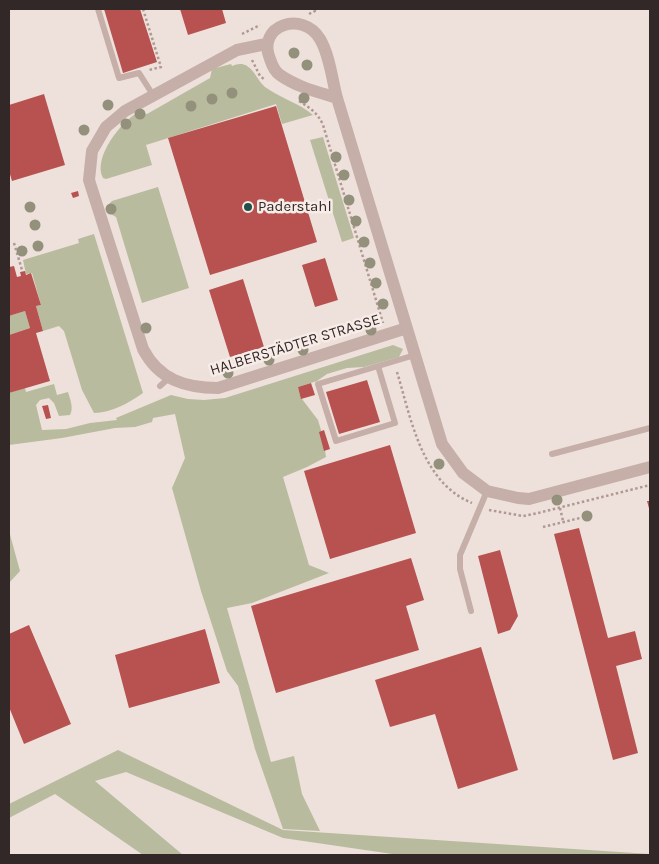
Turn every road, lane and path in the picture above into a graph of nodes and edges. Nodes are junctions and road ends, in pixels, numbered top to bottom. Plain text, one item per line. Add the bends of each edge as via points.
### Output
1 (98, 9) edge
2 (143, 9) edge
3 (314, 9) edge
4 (304, 13) dead end
5 (264, 21) dead end
6 (260, 25) junction
7 (238, 36) dead end
8 (266, 44) junction
9 (252, 47) junction
10 (139, 73) junction
11 (266, 81) dead end
12 (153, 95) junction
13 (337, 98) junction
14 (294, 99) dead end
15 (14, 243) dead end
16 (22, 270) dead end
17 (407, 328) junction
18 (386, 335) junction
19 (415, 355) junction
20 (394, 361) junction
21 (378, 366) junction
22 (650, 428) edge
23 (552, 454) dead end
24 (650, 466) edge
25 (650, 485) edge
26 (487, 491) junction
27 (480, 506) junction
28 (560, 508) junction
29 (580, 518) dead end
30 (564, 522) junction
31 (543, 527) dead end
32 (471, 611) dead end

1 - 10 lane via 119,78
2 - 10 path via 161,67
3 - 4 path
5 - 6 path
6 - 7 path
6 - 9 path via 253,36
8 - 9 street, HALBERSTÄDTER STRASSE
8 - 13 street via 273,68 280,75 305,88
8 - 13 street via 272,32 281,26 299,24 313,32 320,39
9 - 11 path via 253,62
9 - 12 street, HALBERSTÄDTER STRASSE via 237,50
10 - 12 lane
12 - 18 street, HALBERSTÄDTER STRASSE via 125,111 102,133 92,151 89,180 143,349 165,382 218,388
13 - 17 street
14 - 18 path via 310,107 323,125
15 - 16 path
17 - 18 street, HALBERSTÄDTER STRASSE
17 - 19 street
19 - 20 lane
19 - 26 street via 442,444 462,473
20 - 21 lane
20 - 27 path via 424,455 435,474 455,493
21 - 21 lane via 318,384 336,441 395,423
22 - 23 lane
24 - 26 street via 529,500
25 - 28 path
26 - 27 lane
27 - 28 path via 524,516
27 - 32 lane via 459,562
28 - 30 path
29 - 30 path
30 - 31 path

